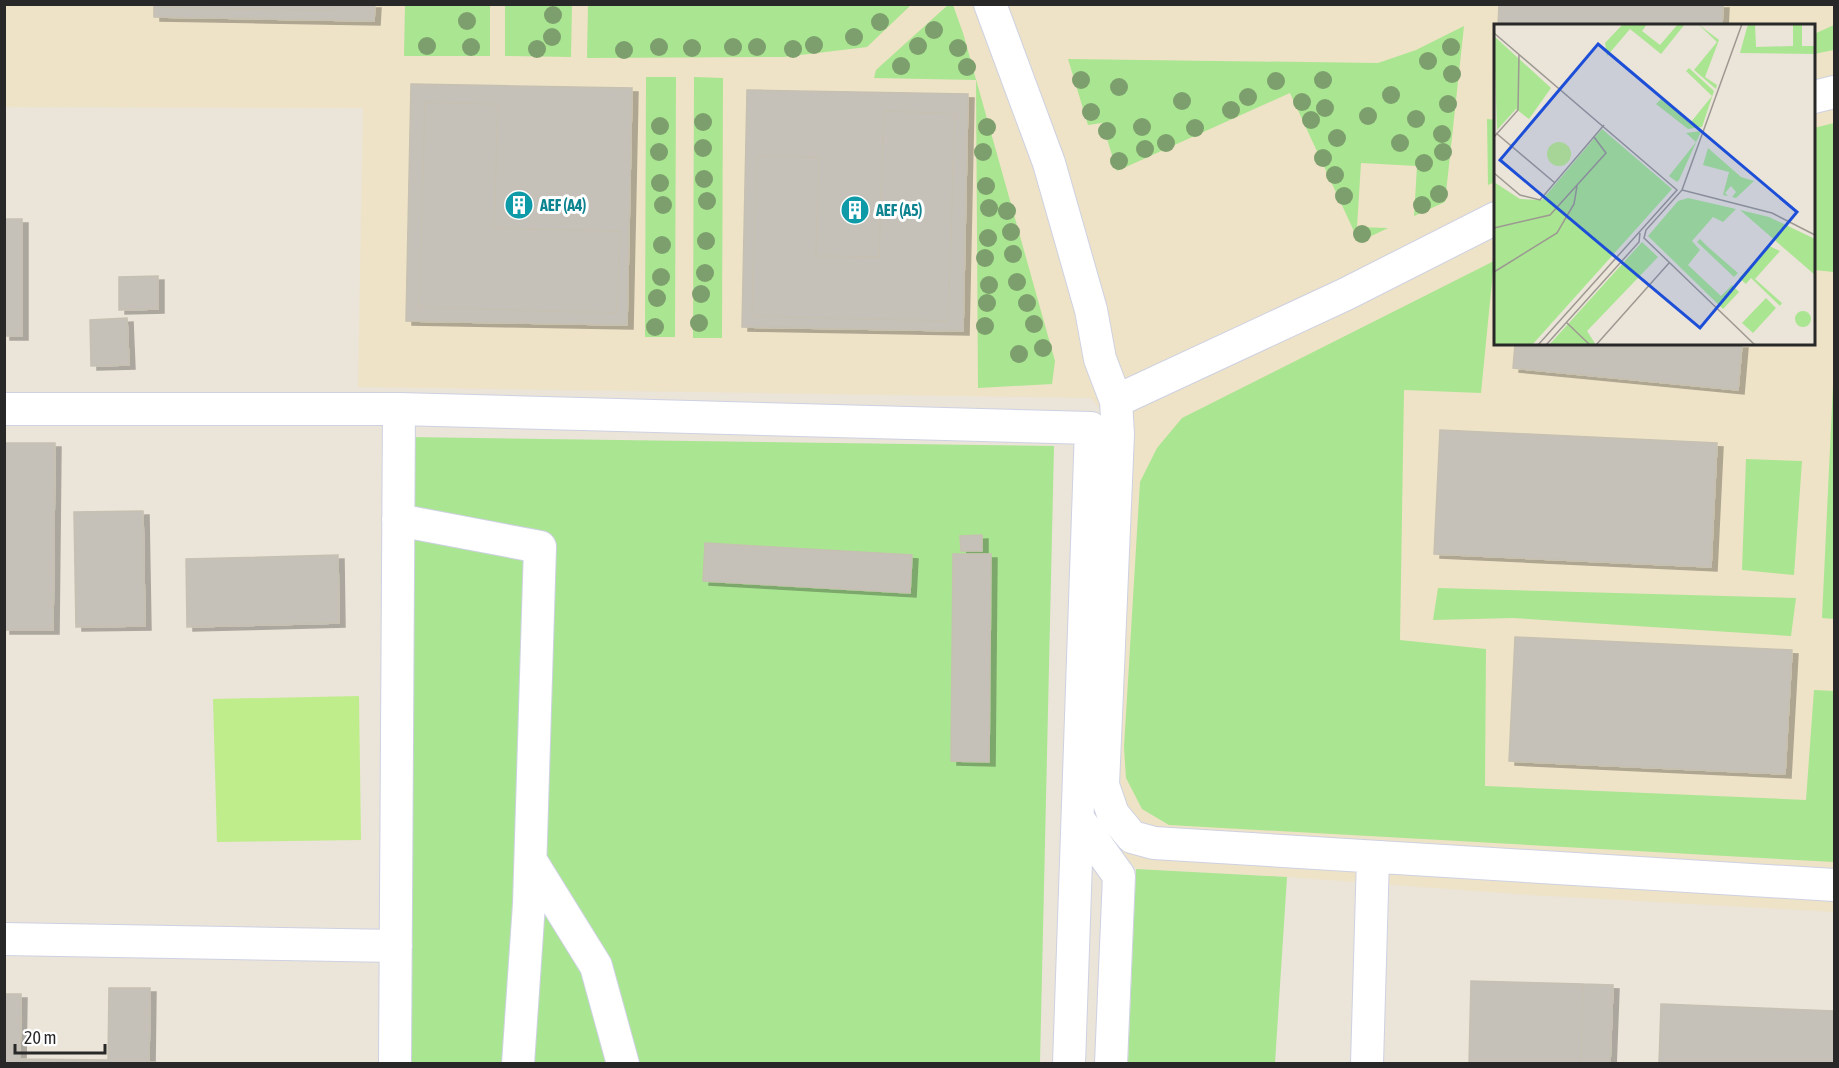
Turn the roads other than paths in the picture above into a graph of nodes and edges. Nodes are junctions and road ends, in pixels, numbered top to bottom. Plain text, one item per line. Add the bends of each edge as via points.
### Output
1 (990, 4) edge
2 (1834, 92) edge
3 (1815, 96) edge
4 (1494, 219) edge
5 (1116, 401) junction
6 (4, 409) edge
7 (399, 409) junction
8 (398, 520) junction
9 (1079, 820) junction
10 (1373, 856) junction
11 (531, 861) junction
12 (1834, 885) edge
13 (4, 939) edge
14 (396, 946) junction
15 (395, 1064) edge
16 (518, 1064) edge
17 (622, 1064) edge
18 (1069, 1064) edge
19 (1111, 1064) edge
20 (1367, 1064) edge

1 - 5 lane via 1049,164 1091,310 1100,359
2 - 3 lane
4 - 5 lane via 1346,294
5 - 10 lane via 1118,434 1103,785 1113,814 1132,837 1154,843
6 - 7 lane
7 - 8 lane
7 - 9 lane via 1091,428
8 - 11 lane via 540,547
8 - 14 lane
9 - 18 lane
9 - 19 lane via 1119,876
10 - 12 lane
10 - 20 lane
11 - 16 lane
11 - 17 lane via 596,966
13 - 14 lane
14 - 15 lane

